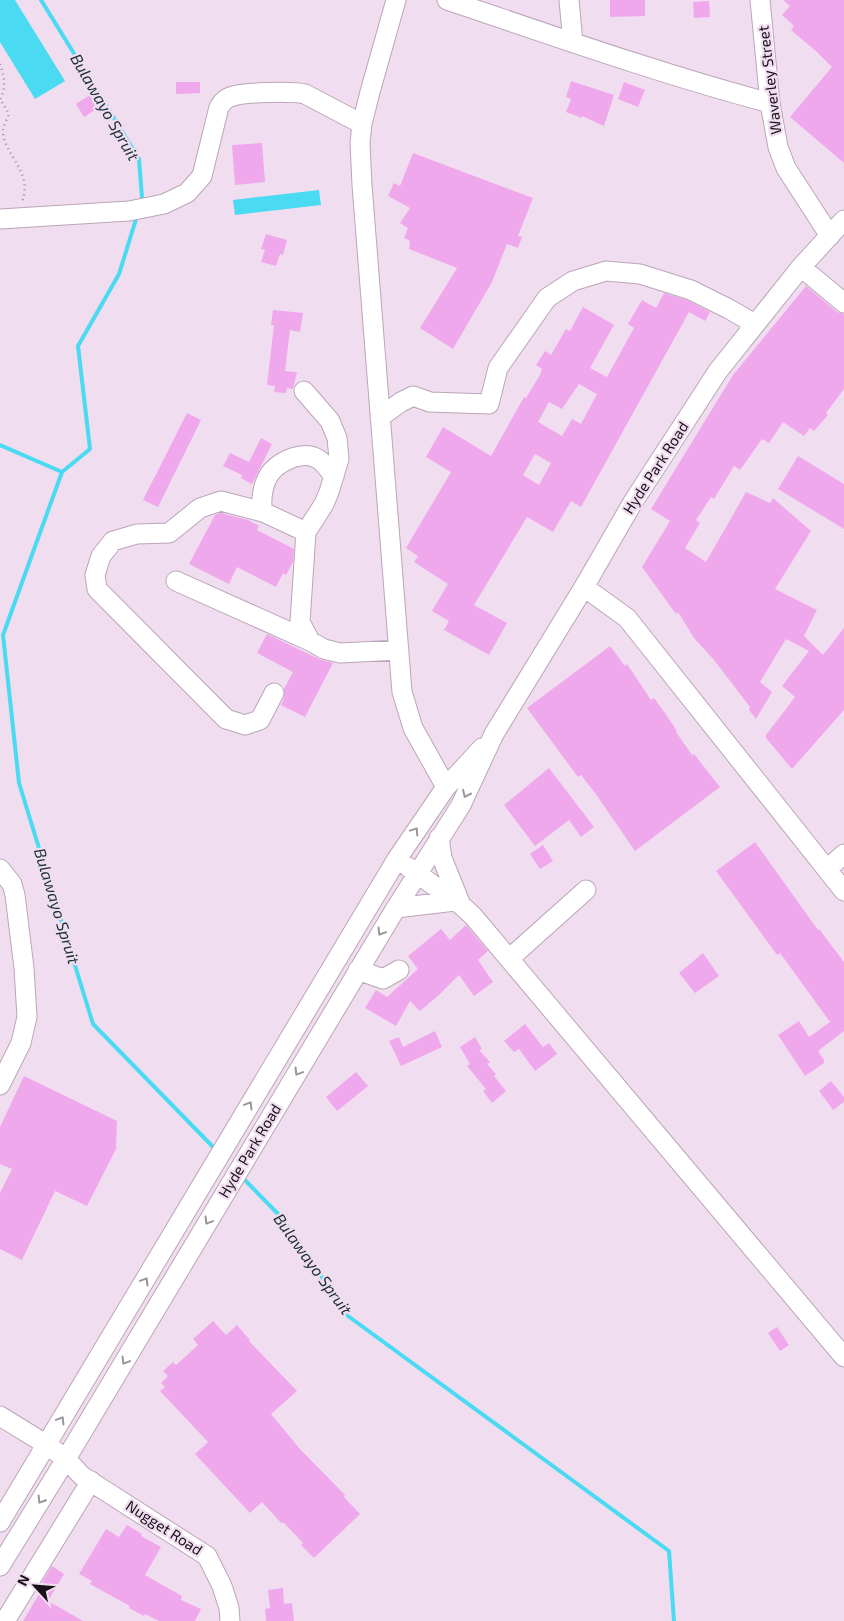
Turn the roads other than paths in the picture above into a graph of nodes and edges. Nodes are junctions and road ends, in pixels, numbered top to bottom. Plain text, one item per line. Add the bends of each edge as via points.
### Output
1 (396, 0) edge
2 (447, 0) edge
3 (569, 0) edge
4 (760, 0) edge
5 (573, 43) junction
6 (770, 103) junction
7 (362, 124) junction
8 (4, 218) edge
9 (844, 220) edge
10 (830, 236) junction
11 (801, 267) junction
12 (844, 303) edge
13 (755, 324) junction
14 (304, 391) dead end
15 (380, 417) junction
16 (334, 477) junction
17 (263, 512) junction
18 (306, 532) junction
19 (176, 581) dead end
20 (584, 587) junction
21 (310, 641) junction
22 (399, 650) junction
23 (274, 693) dead end
24 (494, 734) junction
25 (446, 787) junction
26 (440, 838) junction
27 (844, 854) edge
28 (397, 859) junction
29 (826, 869) junction
30 (0, 870) edge
31 (416, 874) junction
32 (586, 890) dead end
33 (844, 891) edge
34 (458, 903) junction
35 (396, 908) junction
36 (343, 947) junction
37 (508, 959) junction
38 (362, 965) junction
39 (399, 970) dead end
40 (0, 1085) edge
41 (844, 1357) edge
42 (0, 1416) edge
43 (47, 1445) junction
44 (66, 1459) junction
45 (91, 1481) junction
46 (0, 1522) edge
47 (0, 1566) edge
48 (5, 1621) edge
49 (230, 1621) edge

1 - 7 street
2 - 5 street
3 - 5 street
4 - 6 street, Waverley Street
5 - 6 street
6 - 10 street, Waverley Street via 778,148 786,168
7 - 8 street via 298,92 232,96 219,107 205,169 187,193 164,204 129,211
7 - 15 street via 362,185
9 - 10 street, Hyde Park Road
10 - 11 street, Hyde Park Road
11 - 12 street
11 - 13 street, Hyde Park Road
13 - 15 street via 691,290 640,274 606,271 573,281 547,298 498,368 489,404 430,402 413,396
13 - 20 street, Hyde Park Road via 713,380 633,502
14 - 16 street via 330,421 337,438 339,459
15 - 22 street
16 - 17 street via 317,457 301,455 284,461 271,472 264,488 260,503
16 - 18 street via 324,504
17 - 18 street
17 - 23 street via 221,501 212,503 200,508 169,533 137,534 113,541 101,556 95,575 97,589 226,719 245,725 260,720
18 - 21 street via 300,622
19 - 21 street
20 - 24 street, Hyde Park Road
20 - 29 street via 627,618
21 - 22 street via 340,653
22 - 25 street via 402,692 410,720
24 - 25 street, Hyde Park Road
24 -> 26 street, Hyde Park Road via 461,805
28 -> 25 street, Hyde Park Road
26 - 31 street, Hyde Park Road
26 - 34 street via 442,858
27 - 29 street
28 - 31 street
28 - 36 street, Hyde Park Road
29 - 33 street
30 - 40 street via 12,884 24,968 27,1017 21,1043
31 - 34 street
31 - 35 street, Hyde Park Road
32 - 37 street
34 - 35 street
34 - 37 street
35 -> 38 street, Hyde Park Road
36 - 38 street
43 -> 36 street, Hyde Park Road
37 - 41 street
38 - 39 street via 383,979
38 -> 44 street, Hyde Park Road
42 - 43 street, Nugget Road
43 - 44 street, Nugget Road
43 - 46 street, Hyde Park Road
44 - 45 street, Nugget Road
44 -> 47 street, Hyde Park Road
45 - 48 street
45 - 49 street, Nugget Road via 207,1556 222,1586

